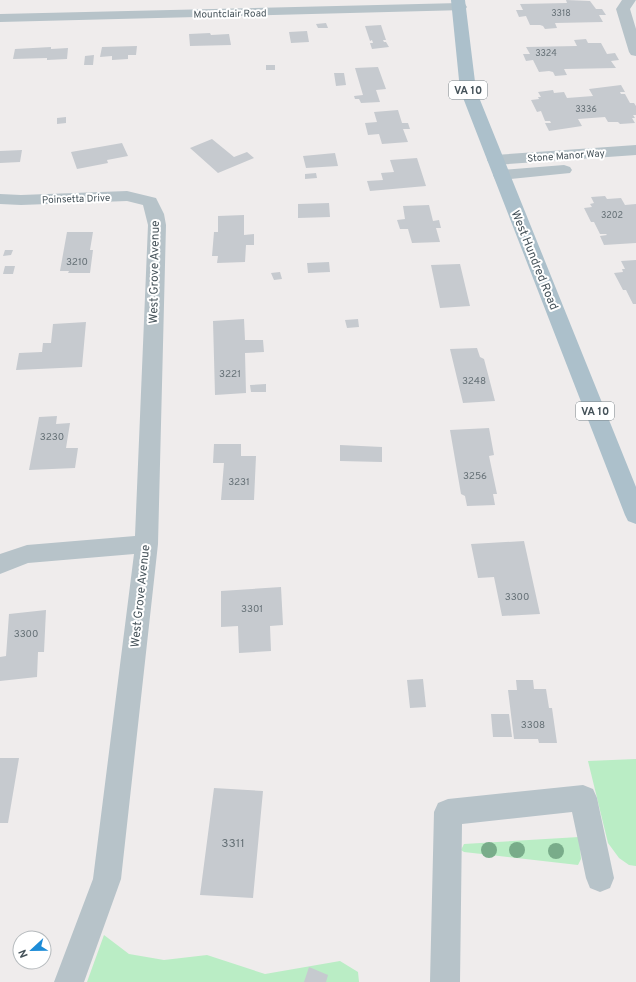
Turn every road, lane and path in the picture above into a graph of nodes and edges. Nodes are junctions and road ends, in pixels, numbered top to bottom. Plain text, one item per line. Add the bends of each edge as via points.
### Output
1 (89, 0) edge
2 (629, 0) edge
3 (459, 3) edge
4 (87, 16) junction
5 (0, 18) edge
6 (636, 52) edge
7 (636, 150) edge
8 (636, 164) edge
9 (498, 167) junction
10 (0, 199) edge
11 (150, 202) joint
12 (636, 515) edge
13 (146, 544) junction
14 (0, 564) edge
15 (600, 878) dead end
16 (69, 982) edge
17 (445, 982) edge

1 - 4 street
2 - 6 street via 623,9
3 - 4 street, Mountclair Road
3 - 9 main road, West Hundred Road / VA 10 via 468,90
4 - 5 street, Mountclair Road
7 - 9 street, Stone Manor Way
8 - 9 street, Stone Manor Way
9 - 12 main road, West Hundred Road / VA 10
10 - 11 street, Poinsetta Drive via 127,196
11 - 13 street, West Grove Avenue via 157,225
13 - 14 street via 27,554
13 - 16 street, West Grove Avenue via 107,879
15 - 17 street via 583,798 448,812

